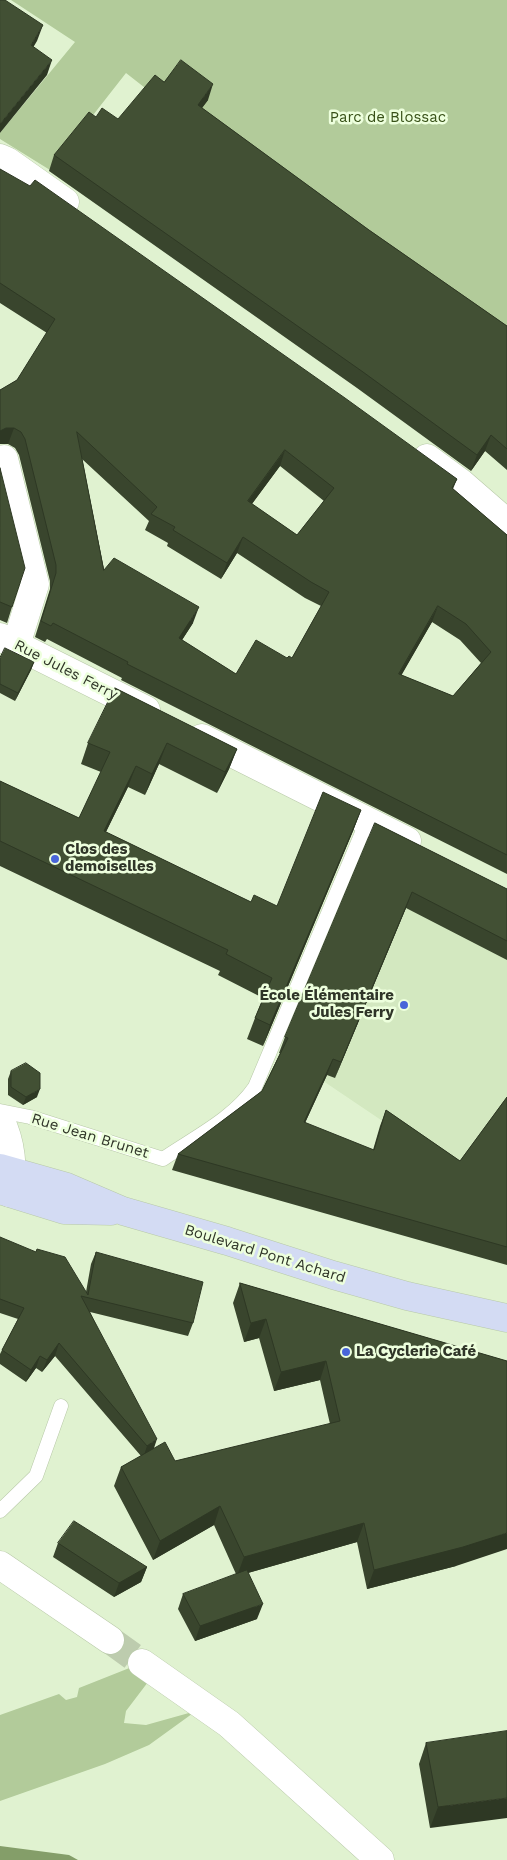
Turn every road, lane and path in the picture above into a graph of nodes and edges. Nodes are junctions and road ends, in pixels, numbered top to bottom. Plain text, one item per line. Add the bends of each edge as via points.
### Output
1 (0, 158) edge
2 (86, 216) edge
3 (408, 445) edge
4 (4, 459) dead end
5 (507, 523) edge
6 (8, 642) edge
7 (367, 821) junction
8 (428, 851) edge
9 (0, 1111) edge
10 (0, 1119) edge
11 (5, 1180) edge
12 (407, 1296) junction
13 (507, 1318) edge
14 (507, 1334) edge
15 (61, 1406) dead end
16 (0, 1511) edge
17 (0, 1565) edge
18 (110, 1640) tunnel mouth
19 (142, 1663) tunnel mouth
20 (380, 1860) edge

1 - 2 street
3 - 5 street via 461,483
4 - 6 street via 35,584
6 - 7 street, Rue Jules Ferry
7 - 8 street, Rue Jules Ferry
7 - 9 lane, Rue Jean Brunet via 255,1087 231,1113 163,1159 30,1117
10 - 11 street via 10,1144
11 - 12 main road, Boulevard Pont Achard via 64,1210 123,1211
12 - 13 main road, Boulevard Pont Achard
12 - 14 main road, Boulevard Pont Achard
15 - 16 lane via 36,1476
17 - 18 street
19 - 20 street via 229,1724

